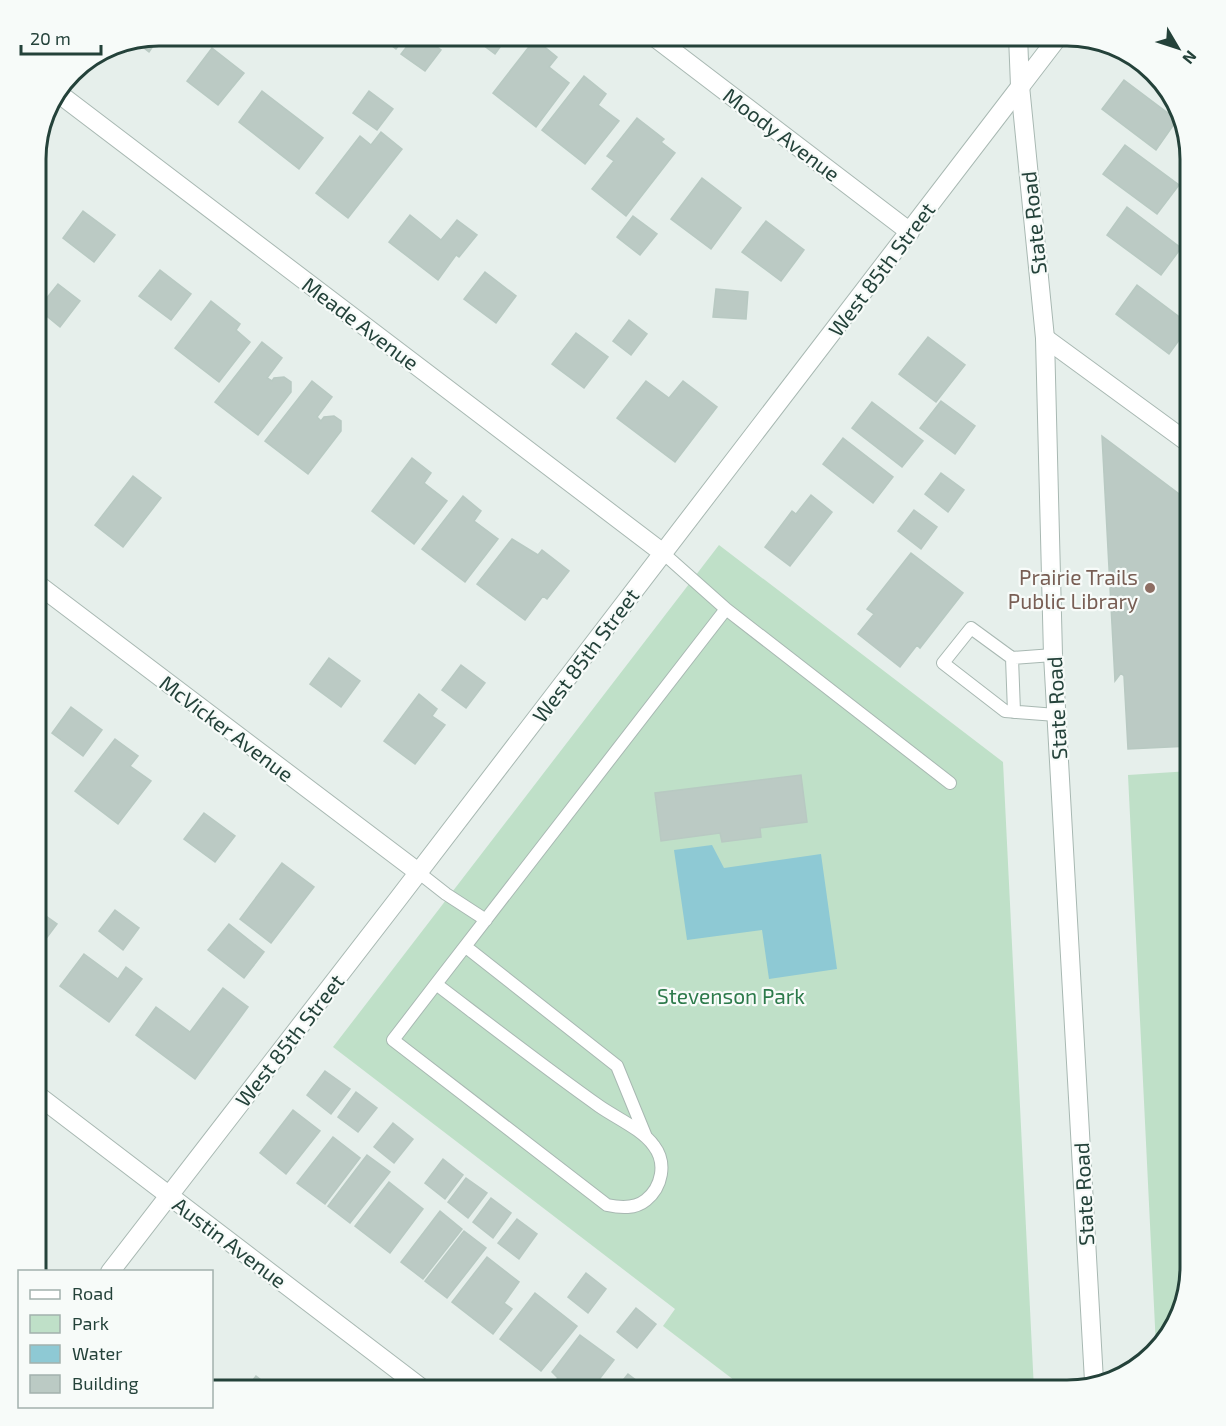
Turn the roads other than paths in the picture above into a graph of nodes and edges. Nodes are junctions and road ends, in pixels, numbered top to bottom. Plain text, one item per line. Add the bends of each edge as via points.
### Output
1 (667, 47) edge
2 (1018, 47) edge
3 (1050, 47) edge
4 (1020, 86) junction
5 (65, 98) edge
6 (910, 232) junction
7 (1045, 338) junction
8 (1180, 437) edge
9 (663, 553) junction
10 (47, 591) edge
11 (726, 609) junction
12 (1053, 655) junction
13 (1012, 658) junction
14 (1014, 712) junction
15 (1056, 715) junction
16 (950, 783) dead end
17 (418, 872) junction
18 (486, 920) junction
19 (466, 946) junction
20 (436, 984) junction
21 (46, 1102) edge
22 (647, 1138) junction
23 (169, 1195) junction
24 (112, 1270) edge
25 (1094, 1375) edge
26 (411, 1380) edge

1 - 6 street, Moody Avenue
2 - 4 street, State Road
3 - 4 street, West 85th Street
4 - 6 street, West 85th Street
4 - 7 street, State Road
5 - 9 street, Meade Avenue
6 - 9 street, West 85th Street
7 - 8 street
7 - 12 street, State Road
9 - 11 lane
9 - 17 street, West 85th Street
10 - 17 street, McVicker Avenue
11 - 16 lane
11 - 18 lane
12 - 13 lane
12 - 15 street, State Road
13 - 14 lane
13 - 14 lane via 971,628 943,663 1005,711
14 - 15 lane
15 - 25 street, State Road
17 - 18 lane
17 - 23 street, West 85th Street
18 - 19 lane
19 - 20 lane
19 - 22 lane via 617,1066
20 - 22 lane
20 - 22 lane via 393,1040 607,1205 632,1207 653,1194 662,1171 655,1147
21 - 23 street, Austin Avenue
23 - 24 street, West 85th Street
23 - 26 street, Austin Avenue

